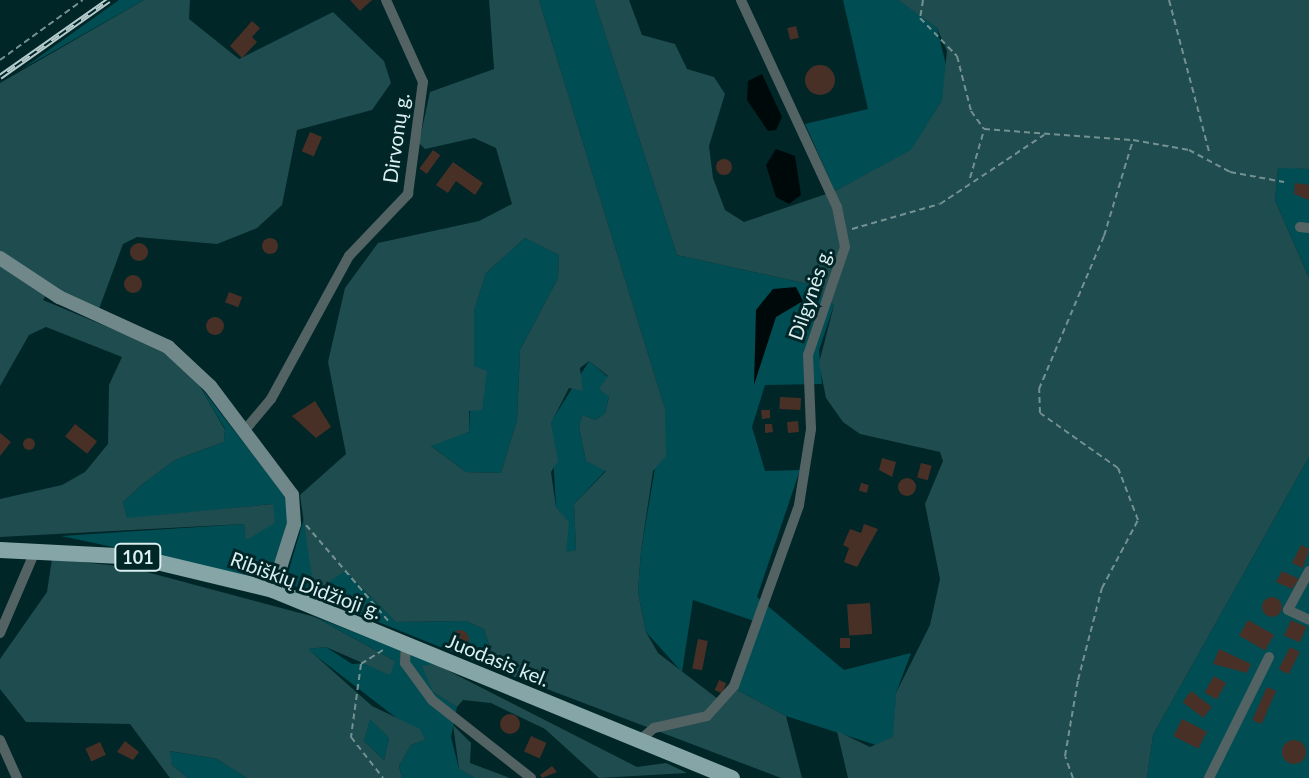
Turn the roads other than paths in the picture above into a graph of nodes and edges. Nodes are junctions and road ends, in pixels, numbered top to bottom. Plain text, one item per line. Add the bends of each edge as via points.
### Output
1 (386, 0) edge
2 (741, 0) edge
3 (0, 258) edge
4 (245, 430) junction
5 (36, 549) junction
6 (0, 550) edge
7 (1309, 571) edge
8 (273, 590) junction
9 (1309, 620) edge
10 (0, 633) edge
11 (404, 647) junction
12 (1269, 657) dead end
13 (0, 740) edge
14 (640, 740) junction
15 (17, 778) edge
16 (531, 778) edge
17 (732, 778) edge
18 (1209, 778) edge

1 - 4 street, Dirvonų g. via 423,82 408,194 349,256 271,399
2 - 14 street, Dilgynės g. via 845,230 808,355 811,429 799,505 734,686 707,716 654,728
3 - 4 street via 59,297 184,358
4 - 8 street via 292,495 296,514
5 - 6 main road, Ribiškių Didžioji g. / 101
5 - 8 main road, Ribiškių Didžioji g. / 101 via 136,557
5 - 10 street
7 - 9 street via 1288,610
8 - 11 main road, Ribiškių Didžioji g. / 101
11 - 14 main road, Juodasis kel. / 101
11 - 16 street via 432,700
12 - 18 street
13 - 15 street
14 - 17 main road, Juodasis kel. / 101

